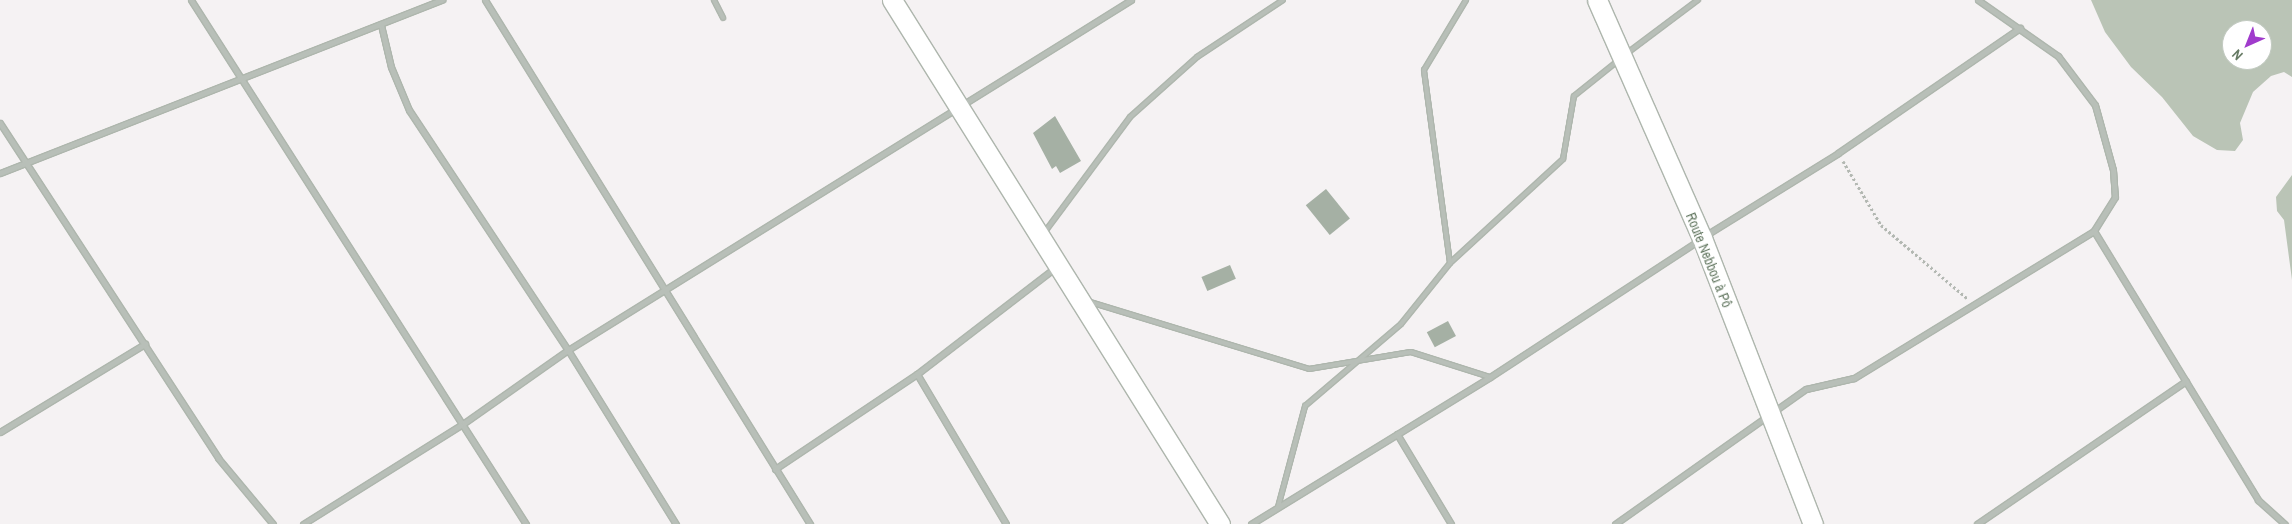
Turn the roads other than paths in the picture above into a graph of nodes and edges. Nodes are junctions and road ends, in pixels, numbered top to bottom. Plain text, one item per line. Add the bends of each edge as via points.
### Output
1 (191, 0) edge
2 (442, 0) edge
3 (485, 0) edge
4 (714, 0) edge
5 (892, 0) edge
6 (1131, 0) edge
7 (1283, 0) edge
8 (1466, 0) edge
9 (1598, 0) edge
10 (1698, 0) edge
11 (1978, 0) edge
12 (723, 18) dead end
13 (381, 25) junction
14 (2020, 28) junction
15 (1620, 59) junction
16 (242, 79) junction
17 (960, 108) junction
18 (0, 123) edge
19 (26, 161) junction
20 (0, 173) edge
21 (2094, 231) junction
22 (1702, 238) junction
23 (1039, 241) junction
24 (1450, 262) junction
25 (1057, 267) junction
26 (664, 293) junction
27 (1078, 299) junction
28 (145, 344) junction
29 (568, 350) junction
30 (1350, 365) junction
31 (917, 374) junction
32 (1490, 377) junction
33 (2186, 381) junction
34 (1770, 417) junction
35 (464, 422) junction
36 (0, 432) edge
37 (1397, 434) junction
38 (775, 469) junction
39 (1278, 507) junction
40 (272, 524) edge
41 (303, 524) edge
42 (526, 524) edge
43 (676, 524) edge
44 (810, 524) edge
45 (1006, 524) edge
46 (1220, 524) edge
47 (1251, 524) edge
48 (1451, 524) edge
49 (1615, 524) edge
50 (1813, 524) edge
51 (1977, 524) edge
52 (2285, 524) edge

1 - 16 street
2 - 13 street
3 - 26 street
4 - 12 lane
5 - 17 street
6 - 17 street
7 - 23 lane via 1197,57 1130,117
8 - 24 lane via 1424,70
9 - 15 street, Route Nebbou à Pô
10 - 15 lane
11 - 14 street
13 - 16 street
13 - 29 street via 391,67 409,110
14 - 21 street via 2058,56 2095,105 2113,170 2115,197
14 - 22 street via 1838,153
15 - 22 street, Route Nebbou à Pô
15 - 24 lane via 1574,96 1563,159
16 - 19 street
16 - 35 street
17 - 23 street
17 - 26 street
18 - 19 street
19 - 20 street
19 - 28 street
21 - 33 street
21 - 34 street via 1854,378 1806,389
22 - 32 street
22 - 34 street, Route Nebbou à Pô
23 - 25 street
24 - 30 lane via 1401,324
25 - 27 street
25 - 31 street
26 - 29 street
26 - 38 street
27 - 30 lane via 1309,369
27 - 46 street
28 - 36 street
28 - 40 street via 218,458
29 - 35 street
29 - 43 street
30 - 32 lane via 1411,352
30 - 39 lane via 1305,406
31 - 38 street
31 - 45 street
32 - 37 street
33 - 51 street
33 - 52 street via 2258,500
34 - 49 street
34 - 50 street, Route Nebbou à Pô
35 - 41 street
35 - 42 street
37 - 39 street
37 - 48 street
38 - 44 street
39 - 47 street

